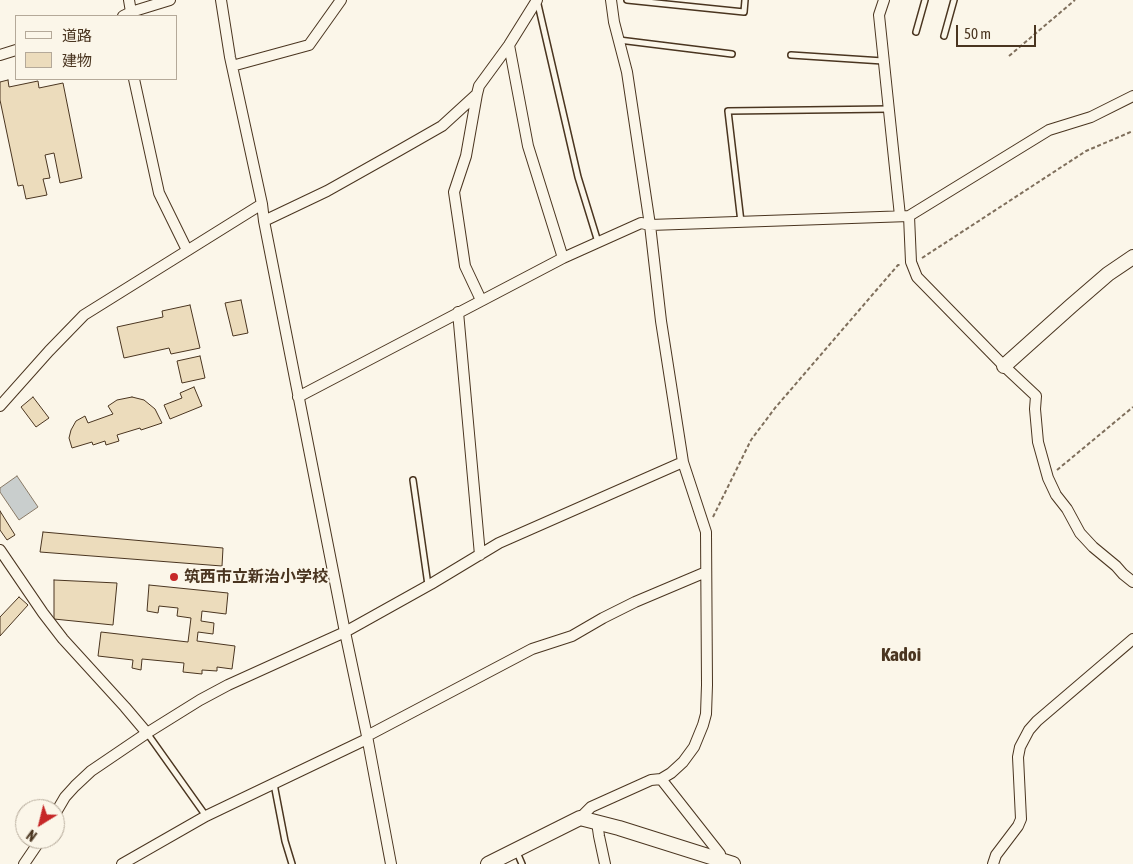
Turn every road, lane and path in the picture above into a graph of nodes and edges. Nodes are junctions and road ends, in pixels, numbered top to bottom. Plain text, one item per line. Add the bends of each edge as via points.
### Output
1 (129, 0) edge
2 (170, 0) edge
3 (221, 0) edge
4 (341, 0) edge
5 (537, 0) edge
6 (611, 0) edge
7 (627, 0) edge
8 (745, 0) edge
9 (884, 0) edge
10 (926, 0) edge
11 (954, 0) edge
12 (1075, 0) edge
13 (127, 14) edge
14 (916, 32) dead end
15 (944, 36) dead end
16 (619, 40) junction
17 (509, 46) junction
18 (15, 50) edge
19 (732, 54) dead end
20 (0, 55) edge
21 (791, 55) dead end
22 (1009, 56) dead end
23 (884, 60) junction
24 (232, 66) junction
25 (134, 80) edge
26 (477, 94) junction
27 (1133, 96) edge
28 (889, 109) junction
29 (1133, 131) edge
30 (262, 204) junction
31 (905, 216) junction
32 (264, 221) junction
33 (741, 222) junction
34 (650, 225) junction
35 (598, 242) junction
36 (187, 250) junction
37 (1133, 257) edge
38 (563, 258) junction
39 (912, 264) junction
40 (481, 300) junction
41 (458, 312) junction
42 (1004, 366) junction
43 (298, 397) junction
44 (0, 406) edge
45 (1133, 407) edge
46 (682, 462) junction
47 (1048, 478) junction
48 (413, 480) dead end
49 (706, 532) junction
50 (0, 550) edge
51 (480, 555) junction
52 (706, 572) junction
53 (1133, 582) edge
54 (428, 585) junction
55 (345, 632) junction
56 (1133, 638) edge
57 (147, 733) junction
58 (367, 737) junction
59 (661, 779) junction
60 (274, 784) junction
61 (64, 799) edge
62 (206, 816) junction
63 (580, 818) junction
64 (597, 822) junction
65 (34, 849) edge
66 (516, 850) junction
67 (718, 859) junction
68 (24, 864) edge
69 (122, 864) edge
70 (292, 864) edge
71 (391, 864) edge
72 (488, 864) edge
73 (522, 864) edge
74 (605, 864) edge
75 (733, 864) edge
76 (993, 864) edge

1 - 13 street
2 - 13 street
3 - 24 street
4 - 24 street via 309,45
5 - 17 street
5 - 35 lane via 578,177
6 - 16 street
7 - 8 lane via 744,12
9 - 23 street via 879,15
10 - 14 lane
11 - 15 lane
12 - 22 path
16 - 19 lane
16 - 34 street via 627,72
17 - 26 street via 479,86
17 - 38 street via 528,146
18 - 20 street
21 - 23 lane
23 - 28 street
24 - 30 street
25 - 36 street via 159,193
26 - 32 street via 442,126 326,191
26 - 40 street via 466,156 454,192 465,266
27 - 31 street via 1092,117 1049,130
28 - 31 street
28 - 33 lane via 728,111
29 - 39 path via 1086,151
30 - 32 street
30 - 36 street
31 - 33 street
31 - 39 street
32 - 43 street
33 - 34 street
34 - 35 street via 641,223
34 - 46 street
35 - 38 street
36 - 44 street via 84,315
37 - 42 street via 1108,274
38 - 40 street
39 - 42 street via 917,277
39 - 49 path via 898,265 775,408 751,440
40 - 41 street
41 - 43 street
41 - 51 street
42 - 47 street via 1036,396 1038,442
43 - 55 street
45 - 47 path
46 - 49 street
46 - 51 street via 499,543
47 - 53 street via 1080,532
48 - 54 lane
49 - 52 street
50 - 57 street via 63,639
51 - 54 street
52 - 58 street via 635,602 572,636 532,649
52 - 59 street via 707,685 704,720 694,747 684,762
54 - 55 street
55 - 57 street via 228,685
55 - 58 street
56 - 76 street via 1029,730 1018,757 1021,819
57 - 61 street via 91,771
57 - 62 lane
58 - 60 street
58 - 71 street
59 - 63 street via 651,780 591,807
59 - 67 street via 720,854
60 - 62 street
60 - 70 lane
62 - 69 street
63 - 64 street
63 - 66 street
64 - 67 street
64 - 74 street
65 - 68 street
66 - 72 street
66 - 73 lane
67 - 75 street

